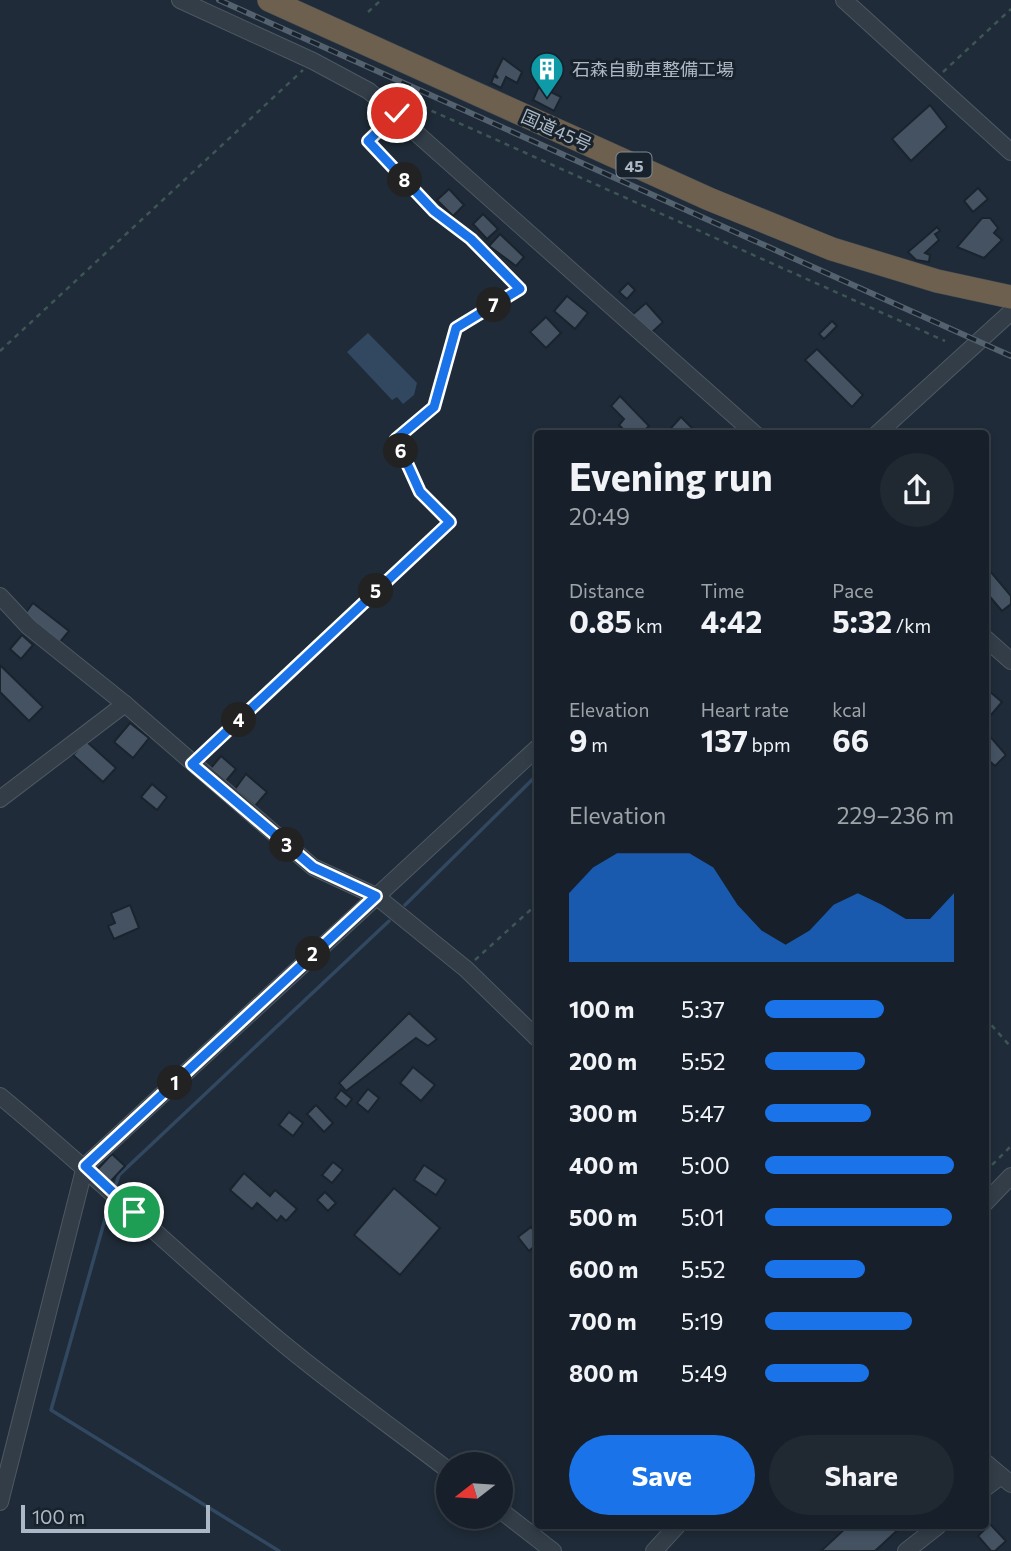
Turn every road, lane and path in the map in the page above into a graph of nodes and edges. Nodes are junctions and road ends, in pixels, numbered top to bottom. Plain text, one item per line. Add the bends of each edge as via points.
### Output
1 (180, 0) edge
2 (268, 0) edge
3 (381, 0) edge
4 (844, 0) edge
5 (1011, 9) edge
6 (368, 12) dead end
7 (313, 61) junction
8 (933, 81) junction
9 (397, 113) junction
10 (1011, 152) edge
11 (1011, 297) edge
12 (1011, 312) edge
13 (945, 341) dead end
14 (0, 351) edge
15 (751, 430) edge
16 (881, 430) edge
17 (0, 596) edge
18 (989, 642) edge
19 (1011, 661) edge
20 (125, 704) junction
21 (534, 751) edge
22 (192, 764) junction
23 (0, 799) edge
24 (376, 896) junction
25 (534, 907) edge
26 (466, 969) junction
27 (989, 1022) edge
28 (534, 1035) edge
29 (1011, 1046) edge
30 (0, 1096) edge
31 (1011, 1146) edge
32 (85, 1166) junction
33 (989, 1168) edge
34 (1011, 1177) edge
35 (989, 1199) edge
36 (436, 1461) edge
37 (989, 1465) edge
38 (1006, 1480) edge
39 (989, 1487) edge
40 (0, 1502) edge
41 (513, 1520) edge
42 (674, 1529) edge
43 (933, 1529) edge
44 (553, 1551) edge
45 (654, 1551) edge
46 (906, 1551) edge

1 - 7 street
2 - 11 highway, 国道45号 / 45 via 709,199 820,244 926,278
3 - 6 path
4 - 8 street
5 - 8 path
7 - 9 street via 369,90
7 - 14 path
8 - 10 street
9 - 13 path via 412,102
9 - 15 street
9 - 22 path via 368,141 434,211 471,239 520,289 456,328 434,407 396,439 420,492 450,522
12 - 16 street
17 - 20 street via 29,627
18 - 19 street
20 - 22 street
20 - 23 street
21 - 24 street
22 - 24 street via 313,867
24 - 26 street
24 - 32 street
25 - 26 path
26 - 28 street
27 - 29 path
30 - 32 street
31 - 33 path
32 - 36 street via 182,1258 282,1343
32 - 40 street
34 - 35 street
37 - 38 street
38 - 39 street
41 - 44 street
42 - 45 street
43 - 46 street

